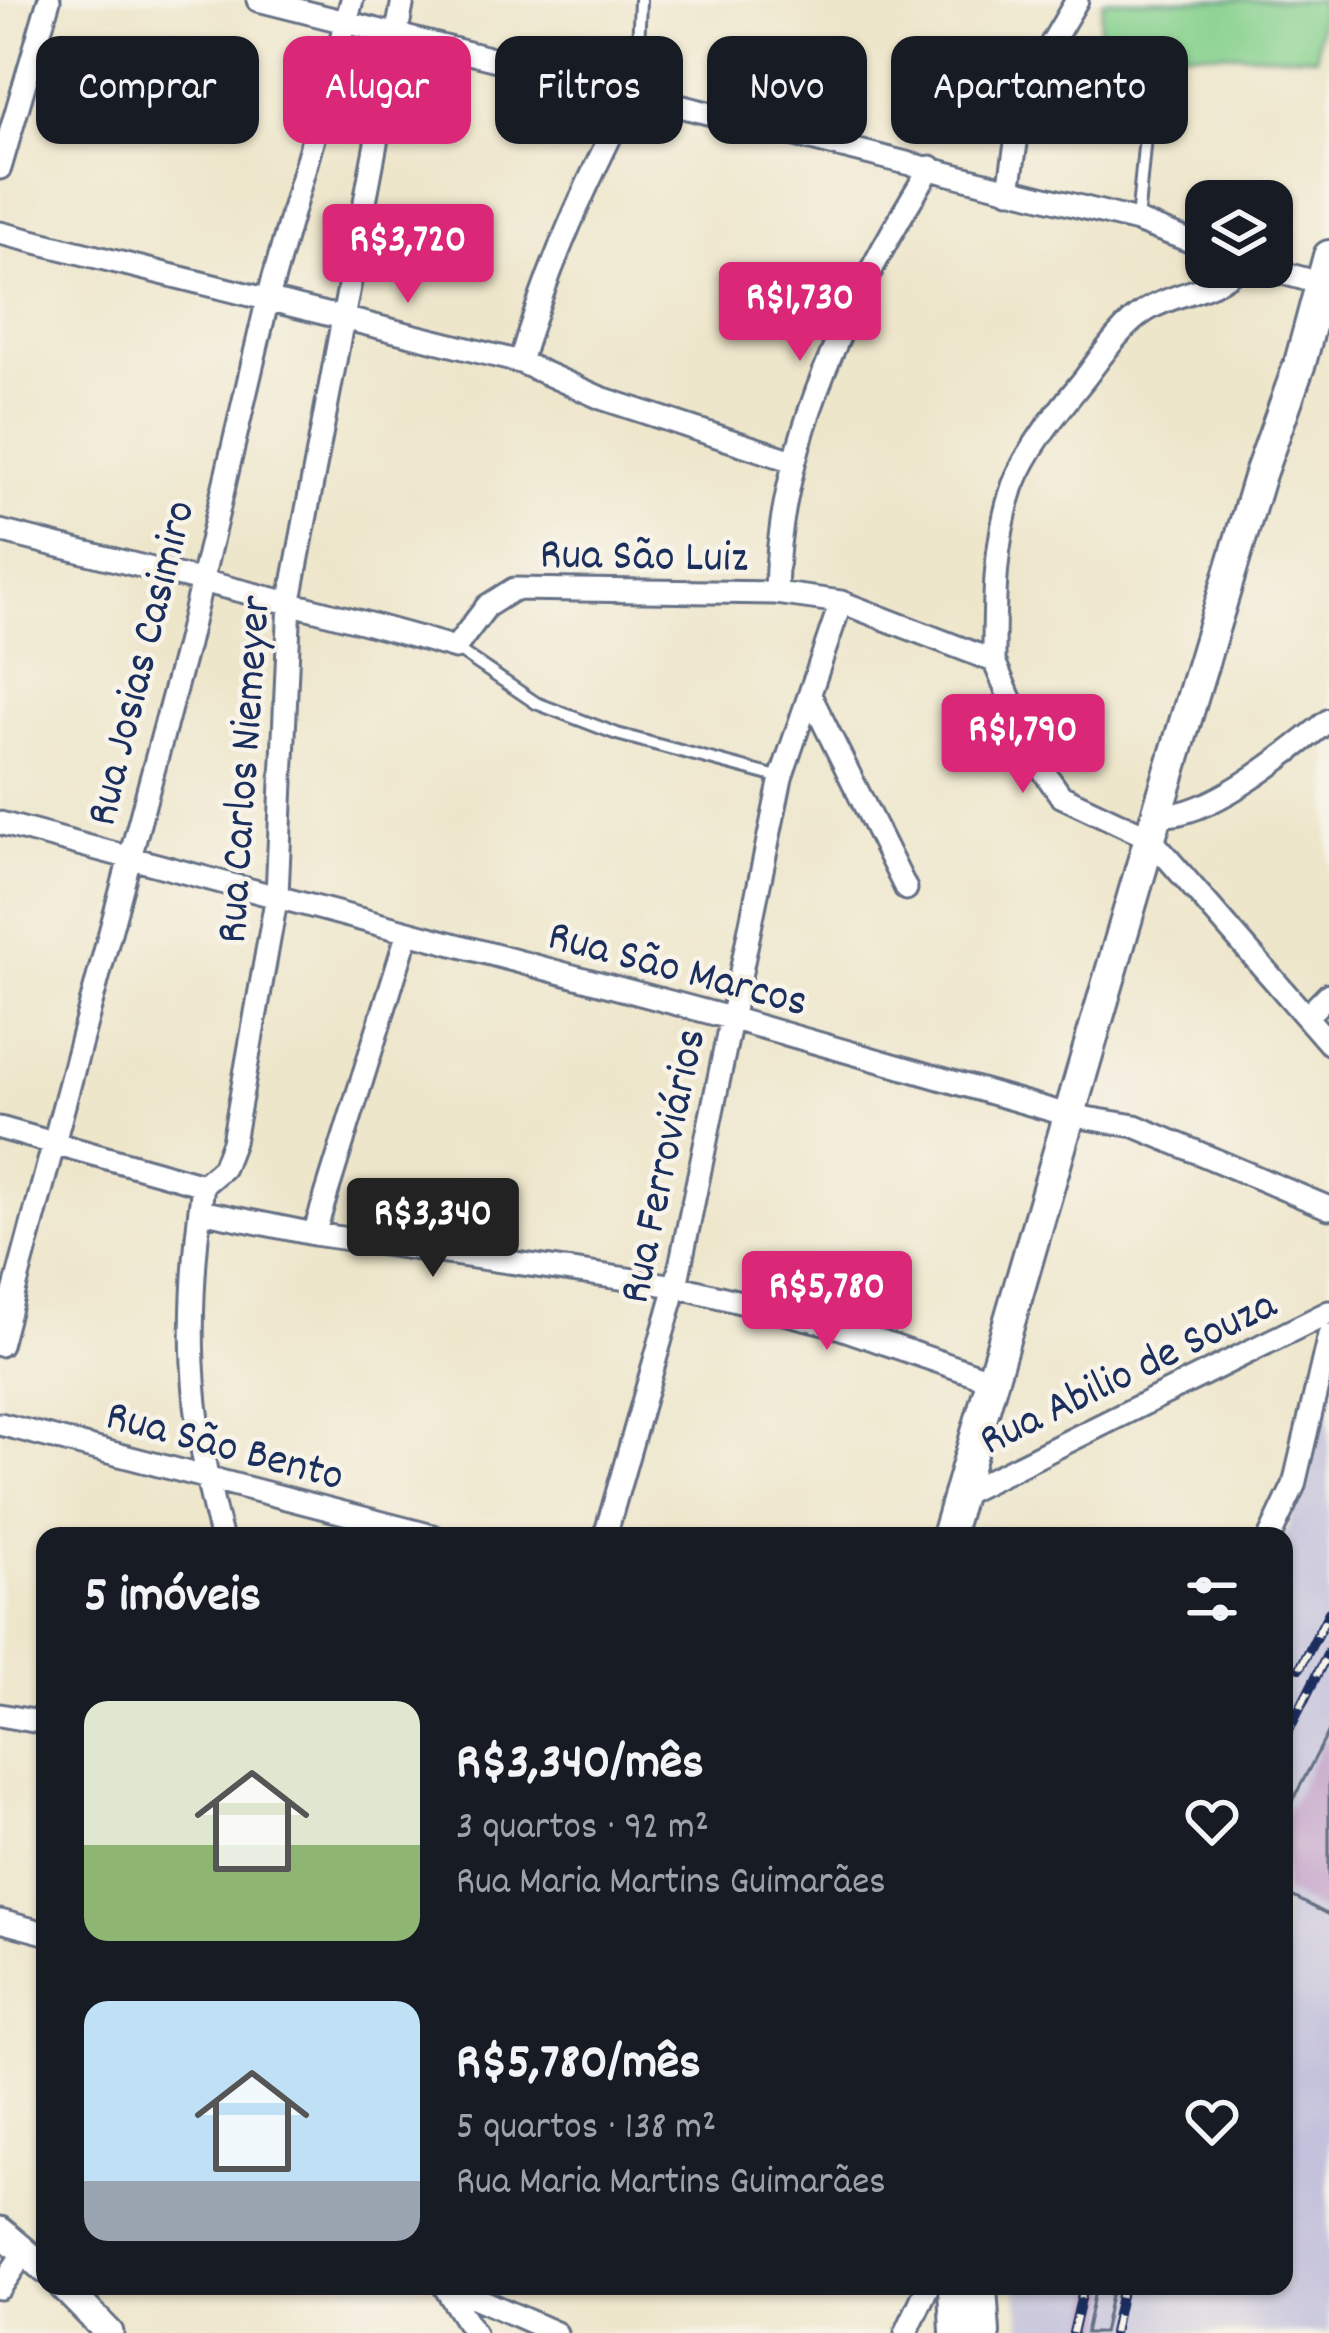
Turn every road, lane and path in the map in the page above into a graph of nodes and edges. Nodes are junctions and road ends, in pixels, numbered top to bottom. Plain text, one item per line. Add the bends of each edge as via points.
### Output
1 (49, 0) edge
2 (258, 0) edge
3 (403, 0) edge
4 (640, 0) edge
5 (1077, 0) edge
6 (349, 11) edge
7 (395, 36) edge
8 (397, 36) edge
9 (638, 36) edge
10 (683, 107) edge
11 (376, 144) edge
12 (610, 144) edge
13 (1144, 144) edge
14 (931, 167) junction
15 (0, 168) edge
16 (1009, 190) junction
17 (1137, 221) junction
18 (0, 233) edge
19 (1185, 239) edge
20 (1293, 272) edge
21 (1326, 277) edge
22 (1207, 288) edge
23 (267, 302) junction
24 (342, 320) junction
25 (520, 362) junction
26 (793, 461) junction
27 (0, 531) edge
28 (200, 582) junction
29 (776, 593) junction
30 (290, 600) junction
31 (841, 602) junction
32 (454, 648) junction
33 (994, 661) junction
34 (810, 695) junction
35 (1329, 720) edge
36 (781, 778) junction
37 (0, 823) edge
38 (1155, 826) junction
39 (127, 857) junction
40 (906, 889) dead end
41 (277, 895) junction
42 (408, 932) junction
43 (1329, 994) edge
44 (1308, 1016) junction
45 (730, 1018) junction
46 (1329, 1043) edge
47 (1068, 1115) junction
48 (0, 1128) edge
49 (52, 1142) junction
50 (203, 1185) junction
51 (1329, 1208) edge
52 (200, 1211) junction
53 (314, 1234) junction
54 (676, 1286) junction
55 (1329, 1312) edge
56 (1329, 1335) edge
57 (0, 1345) edge
58 (989, 1379) junction
59 (0, 1424) edge
60 (205, 1477) junction
61 (958, 1496) junction
62 (219, 1527) edge
63 (398, 1527) edge
64 (608, 1527) edge
65 (949, 1527) edge
66 (1274, 1527) edge
67 (0, 1715) edge
68 (36, 1724) edge
69 (0, 1921) edge
70 (36, 1931) edge
71 (0, 2230) edge
72 (36, 2259) edge
73 (0, 2288) edge
74 (72, 2295) edge
75 (451, 2295) edge
76 (467, 2295) edge
77 (924, 2295) edge
78 (954, 2295) edge
79 (981, 2295) edge
80 (109, 2333) edge
81 (474, 2333) edge
82 (556, 2333) edge
83 (906, 2333) edge
84 (956, 2333) edge
85 (983, 2333) edge

1 - 15 street
2 - 6 street
3 - 8 street, Rua Carlos Niemeyer
4 - 9 lane
5 - 16 street via 1024,90
6 - 7 street
6 - 23 street, Rua Josias Casimiro
10 - 14 street
11 - 24 street, Rua Carlos Niemeyer
12 - 25 street via 540,293
13 - 17 lane
14 - 16 street
14 - 26 street via 880,249
16 - 17 street
17 - 19 street
18 - 23 street
20 - 21 street
21 - 38 main road
22 - 33 street via 1145,310 1035,446 1014,483 1002,531
23 - 24 street
23 - 28 street, Rua Josias Casimiro
24 - 25 street
24 - 30 street, Rua Carlos Niemeyer
25 - 26 street via 601,398
26 - 29 street
27 - 28 street
28 - 30 street
28 - 39 street, Rua Josias Casimiro
29 - 31 street, Rua São Luiz
29 - 32 street, Rua São Luiz via 514,589 487,606
30 - 32 street
30 - 41 street, Rua Carlos Niemeyer
31 - 33 street, Rua São Luiz
31 - 34 street, Rua Ferroviários
32 - 36 lane via 536,703 616,734
33 - 38 street via 1037,762 1061,796
34 - 36 street, Rua Ferroviários
34 - 40 street
35 - 38 street via 1259,776
36 - 45 street, Rua Ferroviários
37 - 39 street, Rua São Marcos
38 - 44 street
38 - 47 main road
39 - 41 street, Rua São Marcos
39 - 49 street, Rua Josias Casimiro
41 - 42 street, Rua São Marcos
41 - 50 street, Rua Carlos Niemeyer via 233,1142 223,1168
42 - 45 street, Rua São Marcos
42 - 53 street
43 - 44 street
44 - 46 street
45 - 47 street, Rua São Marcos
45 - 54 street, Rua Ferroviários
47 - 51 street, Rua São Marcos via 1135,1126
47 - 58 main road
48 - 49 street
49 - 50 street
49 - 57 street, Rua Josias Casimiro
50 - 52 street, Rua Carlos Niemeyer
52 - 53 street
52 - 60 street, Rua Carlos Niemeyer via 190,1340
53 - 54 street
54 - 58 street via 832,1325
54 - 64 street, Rua Ferroviários
55 - 61 street, Rua Abilio de Souza
56 - 66 street via 1294,1485
58 - 61 main road
59 - 60 street, Rua São Bento
60 - 62 street, Rua Carlos Niemeyer
60 - 63 street, Rua São Bento
61 - 65 main road
67 - 68 street
69 - 70 street
71 - 72 street
72 - 73 street
74 - 80 street
75 - 81 street
76 - 82 street
77 - 83 street
78 - 84 main road
79 - 85 main road

